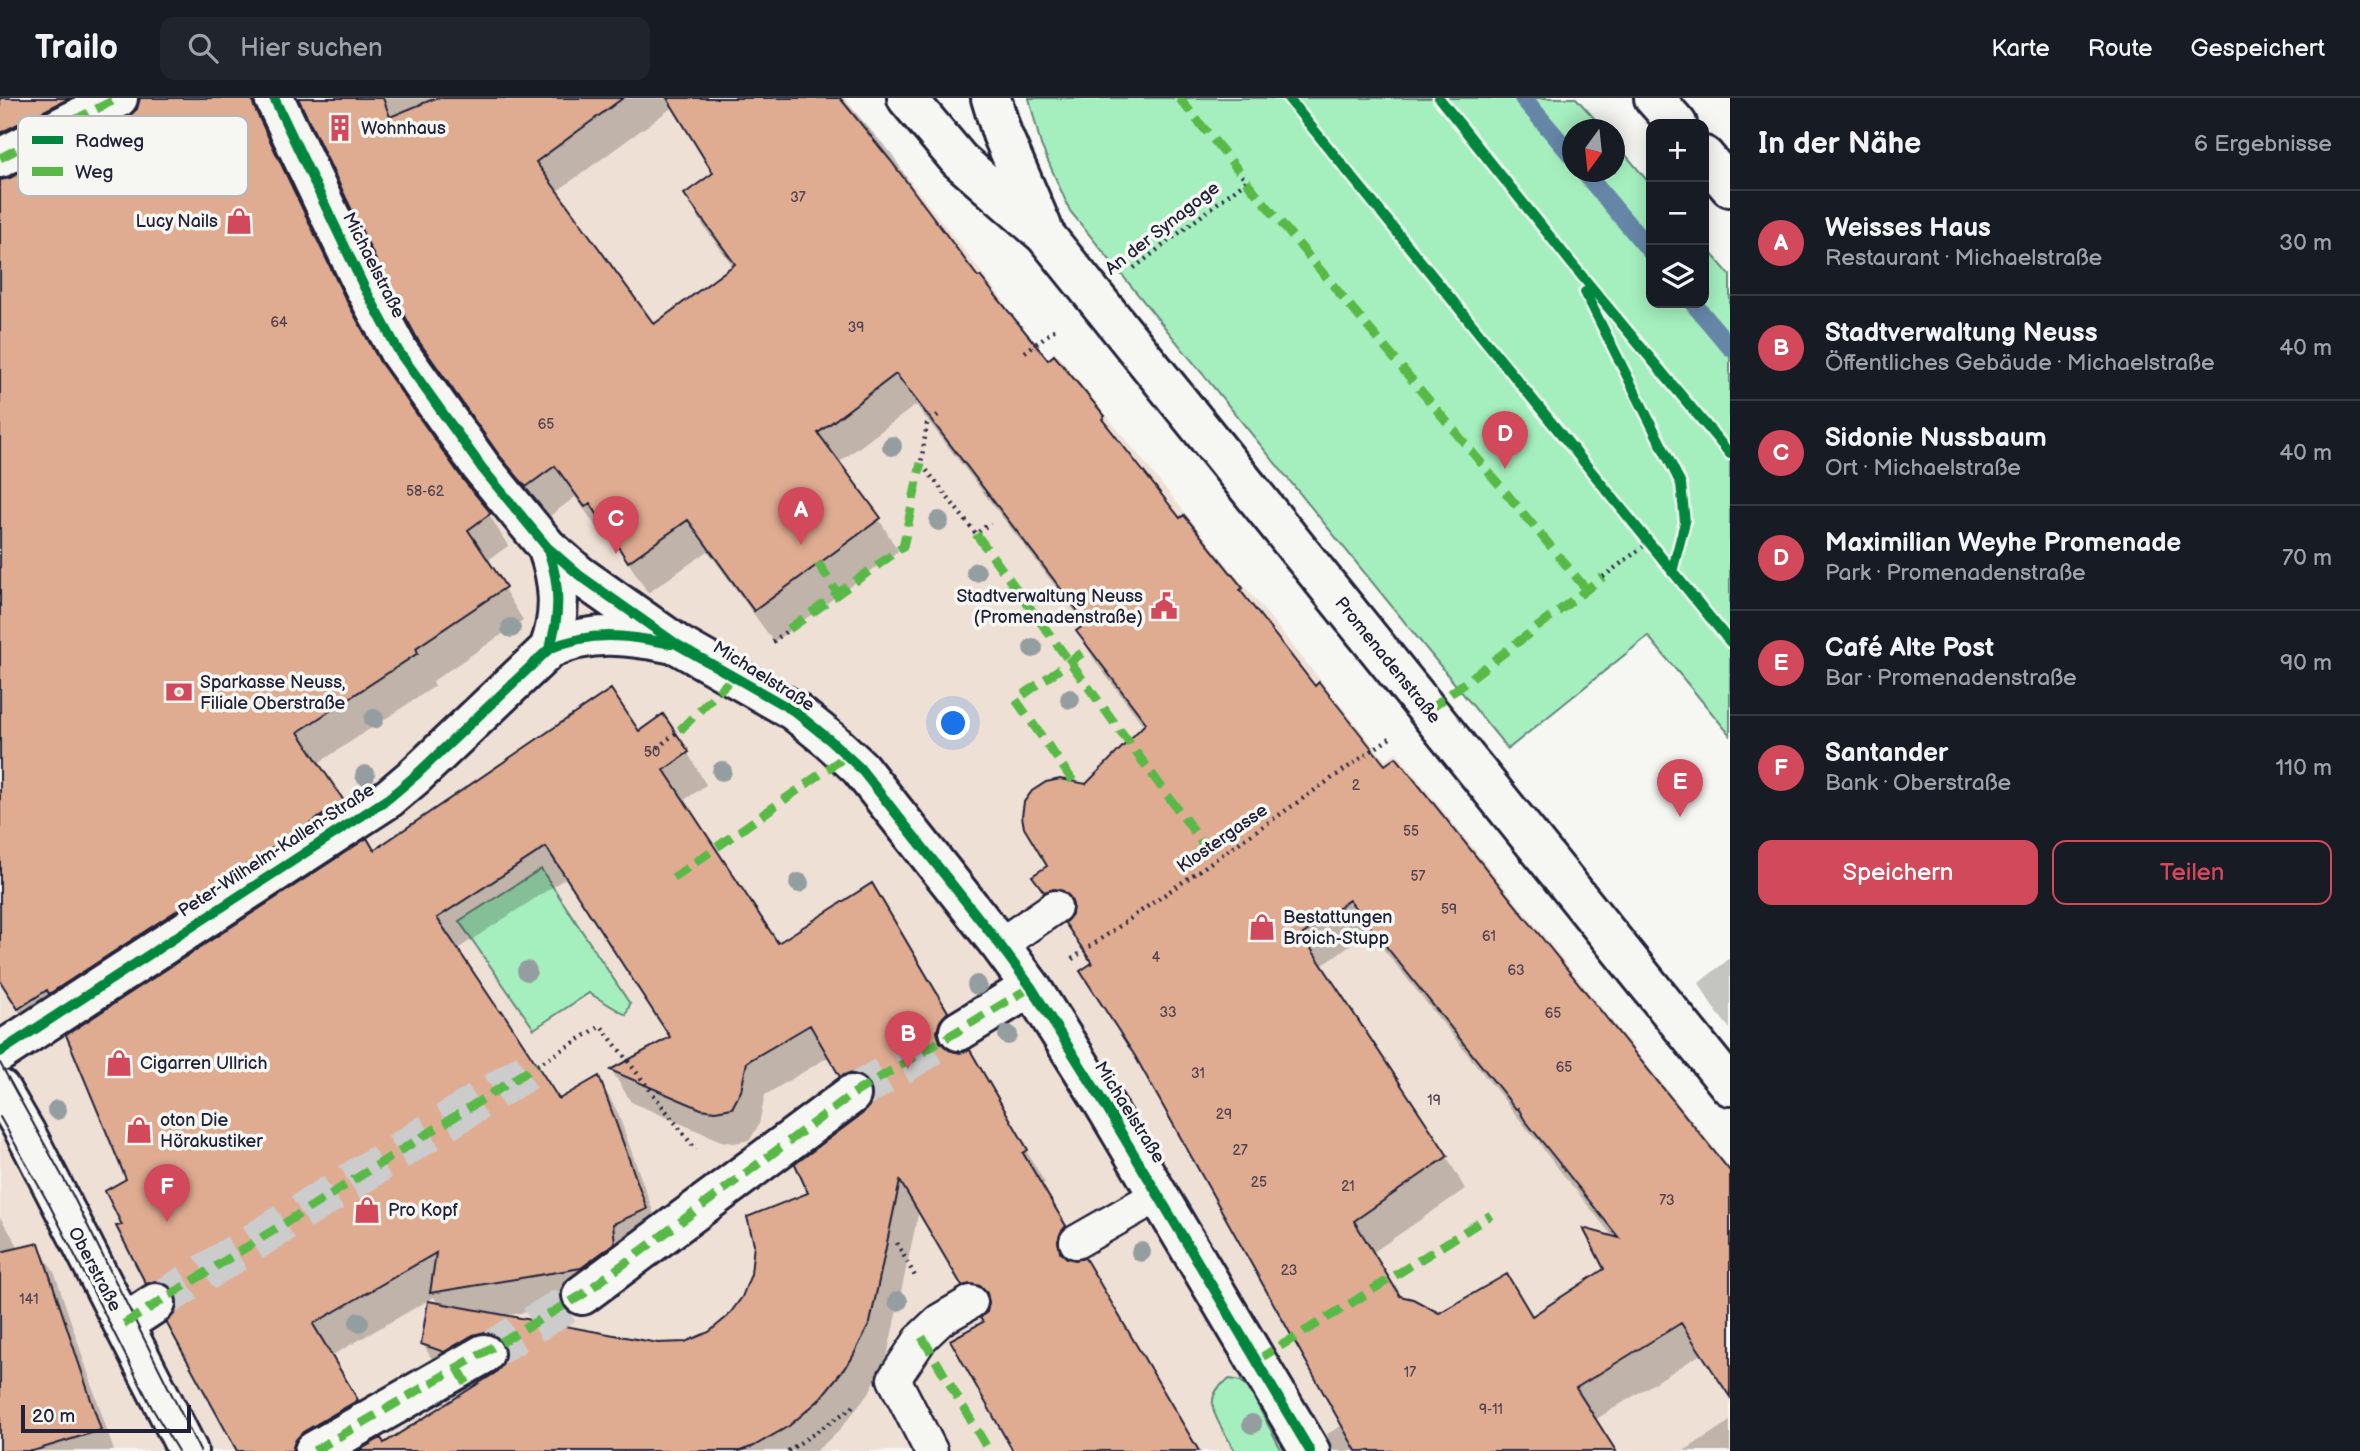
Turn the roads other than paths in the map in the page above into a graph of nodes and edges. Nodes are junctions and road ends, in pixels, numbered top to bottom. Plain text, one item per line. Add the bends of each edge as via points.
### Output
1 (118, 98) edge
2 (274, 98) edge
3 (907, 98) edge
4 (991, 98) edge
5 (1654, 98) edge
6 (83, 116) edge
7 (1673, 119) edge
8 (18, 149) edge
9 (0, 158) edge
10 (1709, 162) edge
11 (1730, 187) edge
12 (1045, 235) junction
13 (547, 547) junction
14 (678, 645) junction
15 (549, 649) junction
16 (1055, 908) dead end
17 (1000, 945) junction
18 (1031, 987) junction
19 (959, 1031) tunnel mouth
20 (0, 1052) edge
21 (1730, 1086) edge
22 (0, 1089) edge
23 (851, 1095) tunnel mouth
24 (1160, 1194) junction
25 (1076, 1242) dead end
26 (582, 1295) tunnel mouth
27 (971, 1302) dead end
28 (156, 1303) tunnel mouth
29 (124, 1324) junction
30 (484, 1354) tunnel mouth
31 (188, 1451) edge
32 (314, 1451) edge
33 (931, 1451) edge
34 (1310, 1451) edge

1 - 6 street
2 - 13 street, Michaelstraße via 399,352 474,458
3 - 12 street, Promenadenstraße via 959,160
4 - 12 street, Promenadenstraße
5 - 7 street
8 - 9 street
10 - 11 street
12 - 21 street, Promenadenstraße
13 - 14 street, Michaelstraße
13 - 15 street via 558,591 556,631
14 - 15 street, Peter-Wilhelm-Kallen-Straße via 637,637 586,636
14 - 17 street, Michaelstraße via 794,711 860,768
15 - 20 street, Peter-Wilhelm-Kallen-Straße via 389,798
16 - 17 lane
17 - 18 street, Michaelstraße
18 - 19 street
18 - 24 street, Michaelstraße
22 - 29 street, Oberstraße
23 - 26 street
24 - 25 lane
24 - 34 street, Michaelstraße
27 - 33 lane via 922,1337 894,1379
28 - 29 street
29 - 31 street, Oberstraße
30 - 32 street

